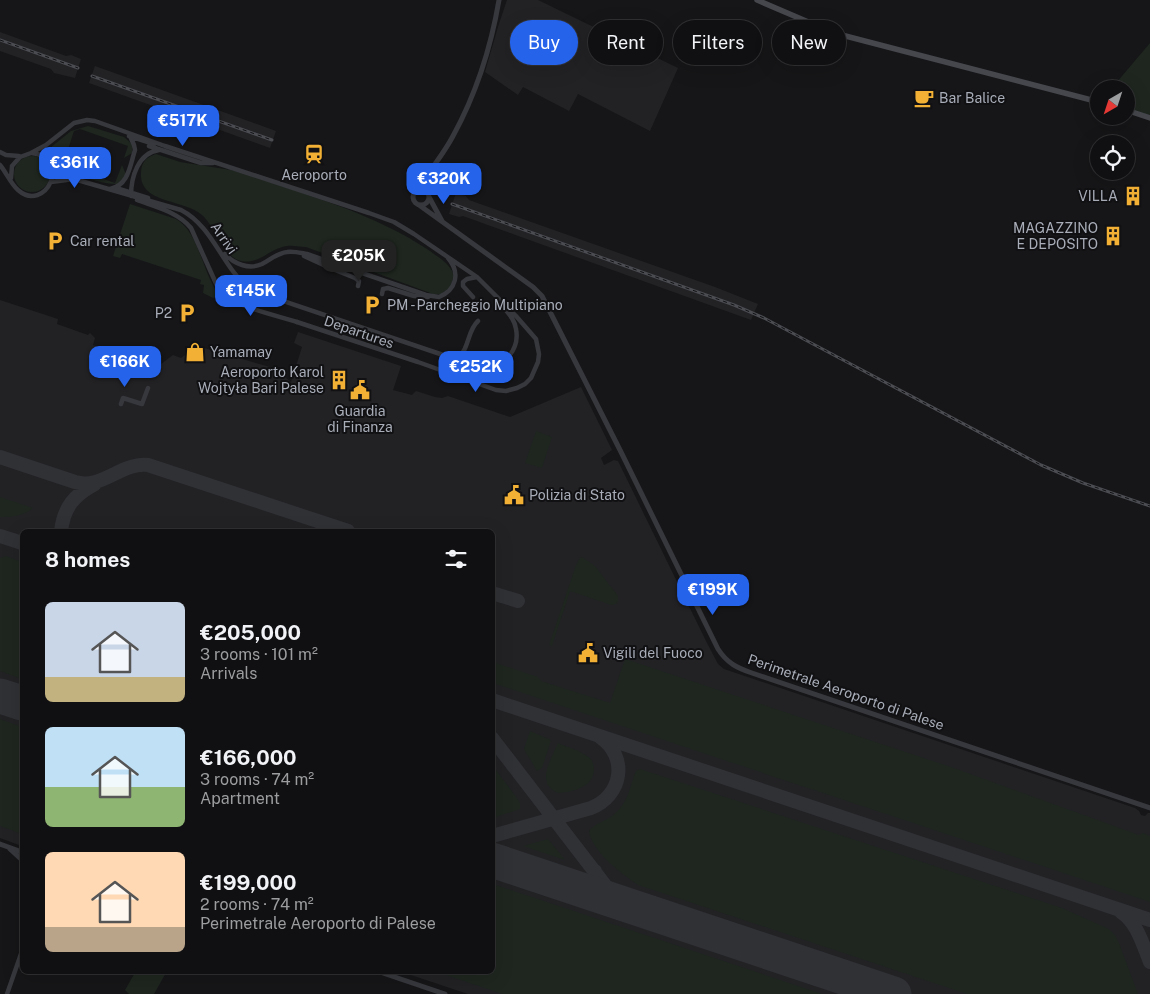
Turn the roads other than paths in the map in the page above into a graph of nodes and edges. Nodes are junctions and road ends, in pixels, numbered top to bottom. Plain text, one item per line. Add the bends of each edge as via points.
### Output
1 (499, 0) edge
2 (757, 0) edge
3 (1090, 100) edge
4 (1135, 113) edge
5 (1150, 118) edge
6 (126, 131) junction
7 (129, 136) junction
8 (142, 140) junction
9 (160, 150) junction
10 (0, 152) edge
11 (31, 153) junction
12 (21, 156) junction
13 (220, 164) junction
14 (0, 165) edge
15 (430, 173) junction
16 (11, 178) junction
17 (51, 182) junction
18 (98, 186) junction
19 (116, 188) junction
20 (110, 189) junction
21 (416, 190) junction
22 (131, 194) junction
23 (428, 195) junction
24 (419, 205) junction
25 (444, 223) junction
26 (217, 246) junction
27 (296, 253) junction
28 (442, 253) junction
29 (478, 277) junction
30 (358, 286) dead end
31 (490, 290) junction
32 (382, 294) dead end
33 (434, 297) junction
34 (473, 297) dead end
35 (253, 298) dead end
36 (221, 299) dead end
37 (478, 321) dead end
38 (424, 351) dead end
39 (148, 388) dead end
40 (121, 404) dead end
41 (1150, 808) edge
42 (0, 844) edge
43 (8, 847) junction
44 (20, 851) edge
45 (20, 858) edge
46 (20, 957) edge
47 (386, 974) edge
48 (7, 994) edge
49 (445, 994) edge

1 - 15 street via 476,86 453,137
2 - 3 main road via 834,33
4 - 5 main road
6 - 7 street
6 - 11 street via 87,120 74,123
6 - 13 street
7 - 8 street
7 - 19 street via 135,150 126,180
8 - 9 street
8 - 13 street via 204,162
9 - 13 street via 201,163
9 - 22 street via 152,151 137,166
10 - 12 street
11 - 12 street
11 - 17 street via 42,155 49,162 53,174
12 - 16 street via 13,164
13 - 28 street via 386,219
14 - 16 street
15 - 21 street
15 - 23 street
16 - 17 street via 17,189 28,195 41,193
17 - 18 street via 74,179
18 - 20 street
18 - 31 street, Departures, bridge via 186,221 219,290 228,298 506,391 526,384 536,370 540,354 536,339
19 - 20 street
19 - 22 street
20 - 22 street
21 - 23 street via 424,189
21 - 24 street via 412,198
22 - 26 street, Arrivi via 190,214
23 - 24 street via 426,203
23 - 25 street, Perimetrale Aeroporto di Palese
24 - 25 street, Perimetrale Aeroporto di Palese
25 - 41 street, Perimetrale Aeroporto di Palese via 542,296 724,658 752,673
26 - 27 street via 230,260 249,266 260,265 276,255
26 - 37 street, Arrivi via 251,290 455,359 464,351
27 - 30 street via 355,278 359,281
27 - 33 street
28 - 29 street
28 - 33 street via 455,267 455,283 444,295
29 - 31 street
29 - 34 street via 467,278 464,282 463,286
31 - 38 street via 513,318 516,328 515,346 499,365 483,369 466,366
32 - 33 street via 383,289 388,288 414,296
35 - 36 street via 232,291
39 - 40 street via 142,404 123,398
42 - 43 street
43 - 44 street
43 - 45 street
46 - 48 street
47 - 49 street

